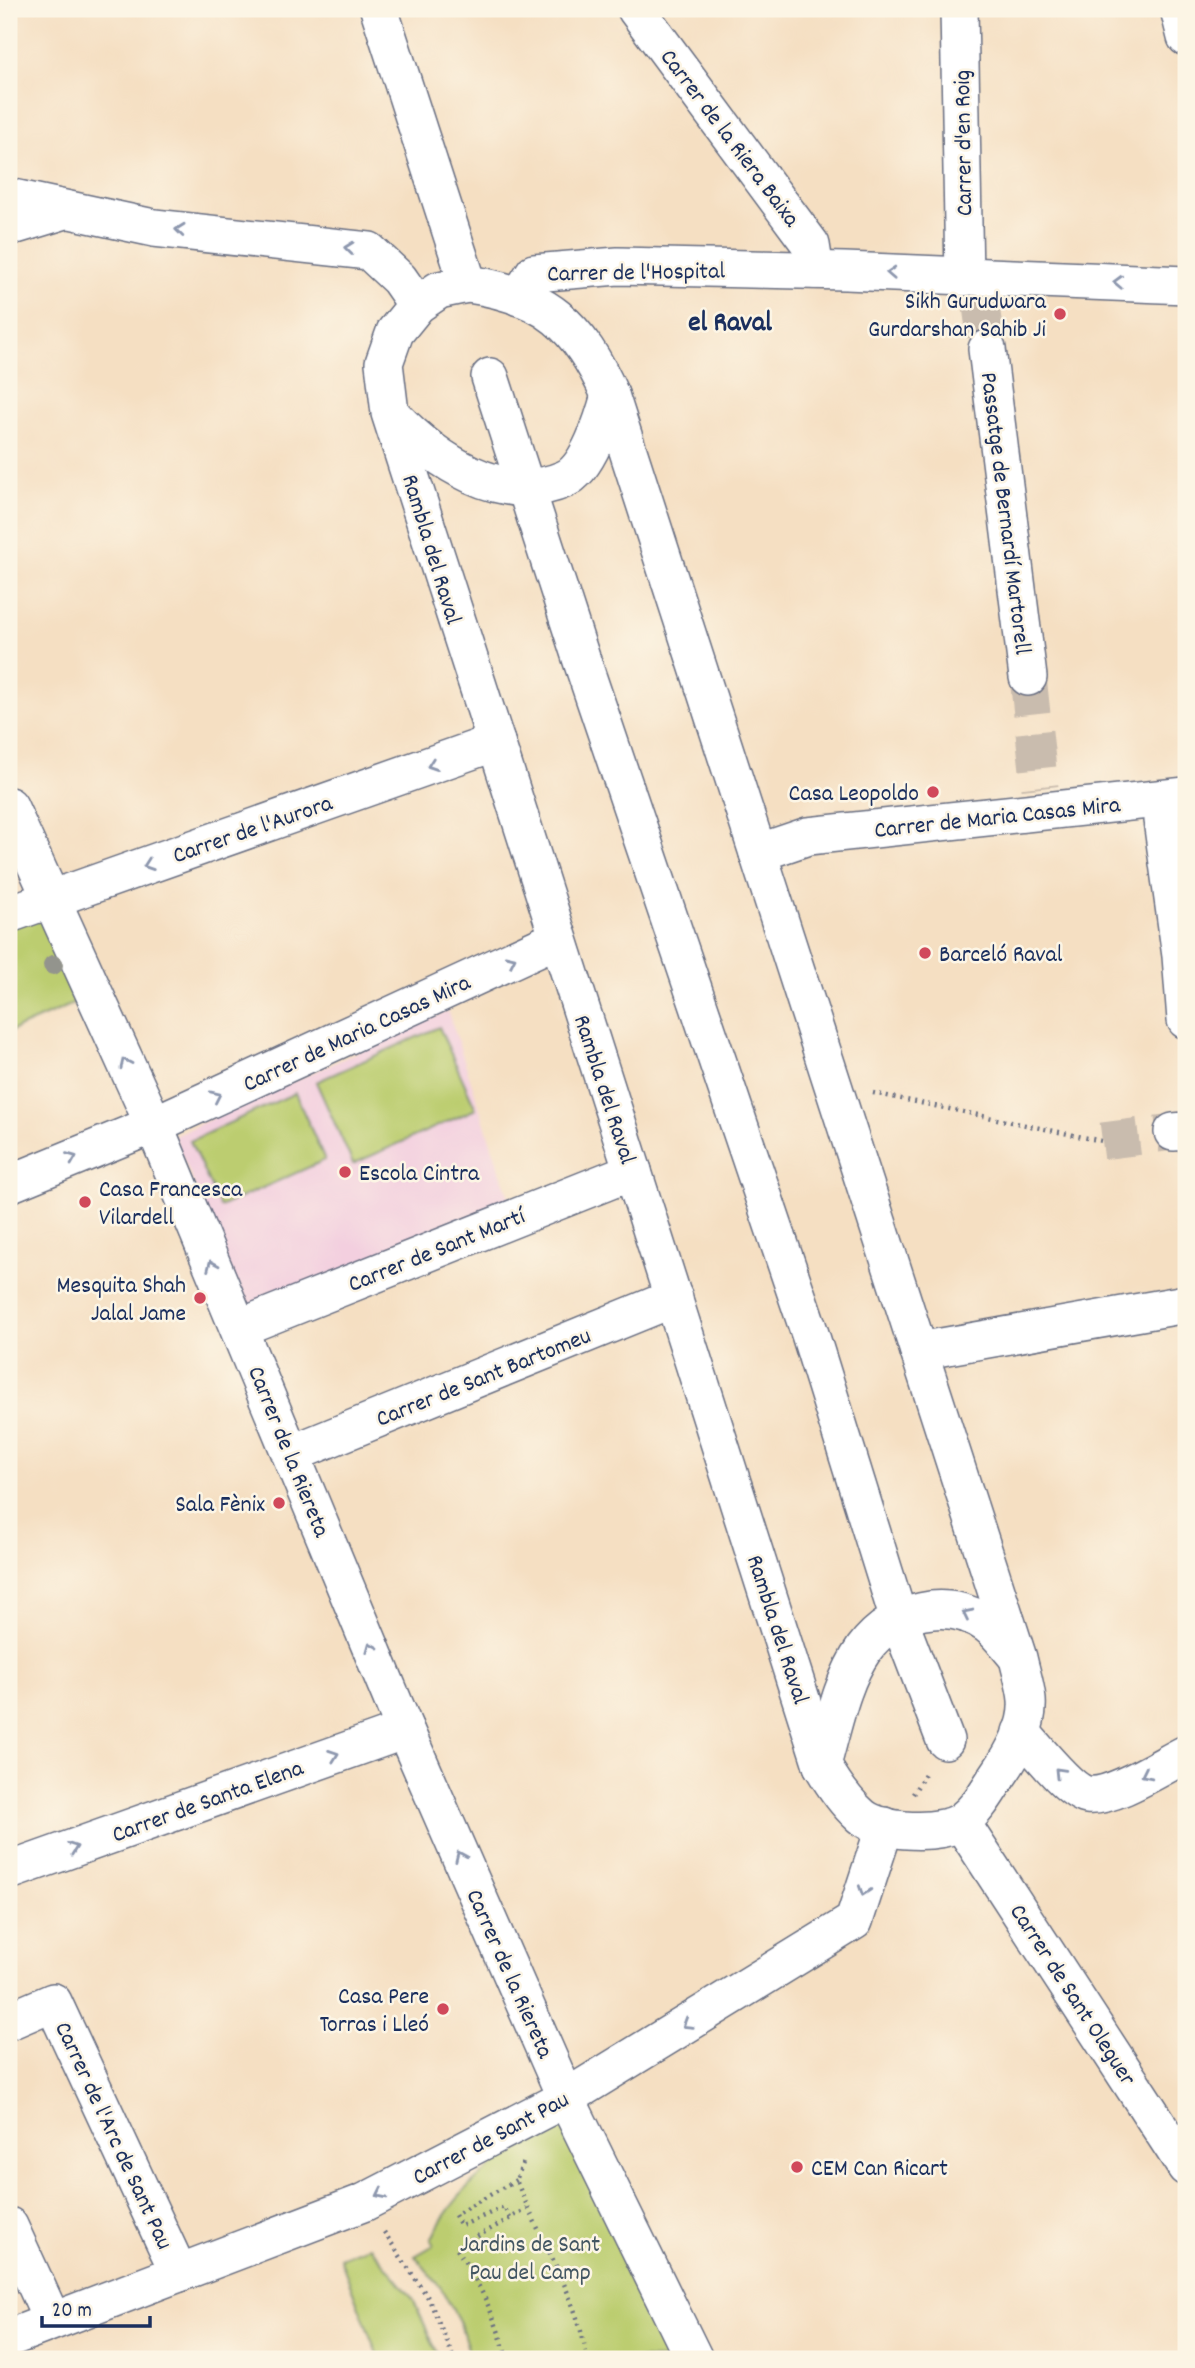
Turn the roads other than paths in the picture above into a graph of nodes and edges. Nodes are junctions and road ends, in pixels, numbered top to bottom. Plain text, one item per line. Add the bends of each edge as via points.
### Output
1 (379, 9) edge
2 (636, 9) edge
3 (959, 9) edge
4 (1180, 9) edge
5 (1186, 37) edge
6 (9, 197) edge
7 (65, 210) junction
8 (9, 227) edge
9 (815, 270) junction
10 (468, 284) junction
11 (975, 285) junction
12 (1186, 285) edge
13 (519, 297) junction
14 (417, 305) junction
15 (987, 349) tunnel mouth
16 (491, 377) dead end
17 (610, 395) junction
18 (390, 413) junction
19 (525, 488) junction
20 (1028, 677) tunnel mouth
21 (496, 743) junction
22 (9, 806) edge
23 (1174, 808) edge
24 (758, 853) junction
25 (51, 900) junction
26 (9, 914) edge
27 (557, 939) junction
28 (1186, 1020) edge
29 (153, 1125) junction
30 (633, 1171) junction
31 (9, 1184) edge
32 (674, 1298) junction
33 (1186, 1304) edge
34 (239, 1328) junction
35 (919, 1351) junction
36 (291, 1454) junction
37 (899, 1620) junction
38 (1018, 1658) junction
39 (405, 1730) junction
40 (1021, 1732) junction
41 (945, 1740) dead end
42 (1186, 1754) edge
43 (822, 1765) junction
44 (961, 1822) junction
45 (885, 1826) junction
46 (9, 1871) edge
47 (9, 2021) edge
48 (566, 2098) junction
49 (1182, 2150) edge
50 (9, 2226) edge
51 (179, 2273) junction
52 (52, 2320) junction
53 (9, 2338) edge
54 (694, 2359) edge

1 - 10 street
2 - 9 street, Carrer de la Riera Baixa via 811,245
3 - 11 street, Carrer d'en Roig
4 - 5 street
6 - 7 street
7 - 8 street
14 -> 7 street via 369,251 154,228
11 -> 9 street, Carrer de l'Hospital
9 - 13 street, Carrer de l'Hospital via 618,266 534,273
10 - 13 street, Carrer de l'Hospital
10 - 14 street, Carrer de l'Hospital via 439,290
12 -> 11 street, Carrer de l'Hospital
13 - 17 street, Rambla del Raval via 568,326 592,356
14 - 18 street, Rambla del Raval via 396,332 384,363
15 - 20 street, Passatge de Bernardí Martorell
16 - 19 street
17 - 19 street, Rambla del Raval via 602,426 566,479
17 - 24 street, Rambla del Raval
18 - 19 street, Rambla del Raval via 419,443 474,477
18 - 21 street, Rambla del Raval
19 - 37 street via 810,1334
21 -> 25 street, Carrer de l'Aurora
21 - 27 street, Rambla del Raval
22 - 25 street, Carrer de la Riereta
23 - 24 street, Carrer de Maria Casas Mira via 1042,801 808,836
23 - 28 street
24 - 35 street, Rambla del Raval
25 - 26 street, Carrer de l'Aurora
29 -> 25 street, Carrer de la Riereta
29 -> 27 street, Carrer de Maria Casas Mira
27 - 30 street, Rambla del Raval
31 -> 29 street, Carrer de Maria Casas Mira
34 -> 29 street, Carrer de la Riereta
30 - 32 street, Rambla del Raval
30 - 34 street, Carrer de Sant Martí
32 - 36 street, Carrer de Sant Bartomeu
32 - 43 street, Rambla del Raval
33 - 35 street
34 - 36 street, Carrer de la Riereta
35 - 38 street, Rambla del Raval
39 -> 36 street, Carrer de la Riereta
38 -> 37 street, Rambla del Raval via 990,1625 957,1609 915,1611
37 - 41 street
37 - 43 street, Rambla del Raval via 865,1648 845,1686
38 - 40 street, Rambla del Raval via 1027,1702
46 -> 39 street, Carrer de Santa Elena
48 -> 39 street, Carrer de la Riereta
42 -> 40 street via 1105,1794 1086,1795
40 - 44 street, Rambla del Raval via 978,1805
43 - 45 street, Rambla del Raval via 863,1818
44 - 45 street, Rambla del Raval via 924,1831
44 - 49 street, Carrer de Sant Oleguer
45 -> 48 street, Carrer de Sant Pau via 854,1922
47 - 51 street, Carrer de l'Arc de Sant Pau via 53,2002
48 -> 51 street, Carrer de Sant Pau via 365,2202
48 - 54 street, Carrer de la Riereta
50 - 52 street
51 - 52 street, Carrer de Sant Pau
52 - 53 street, Carrer de Sant Pau

